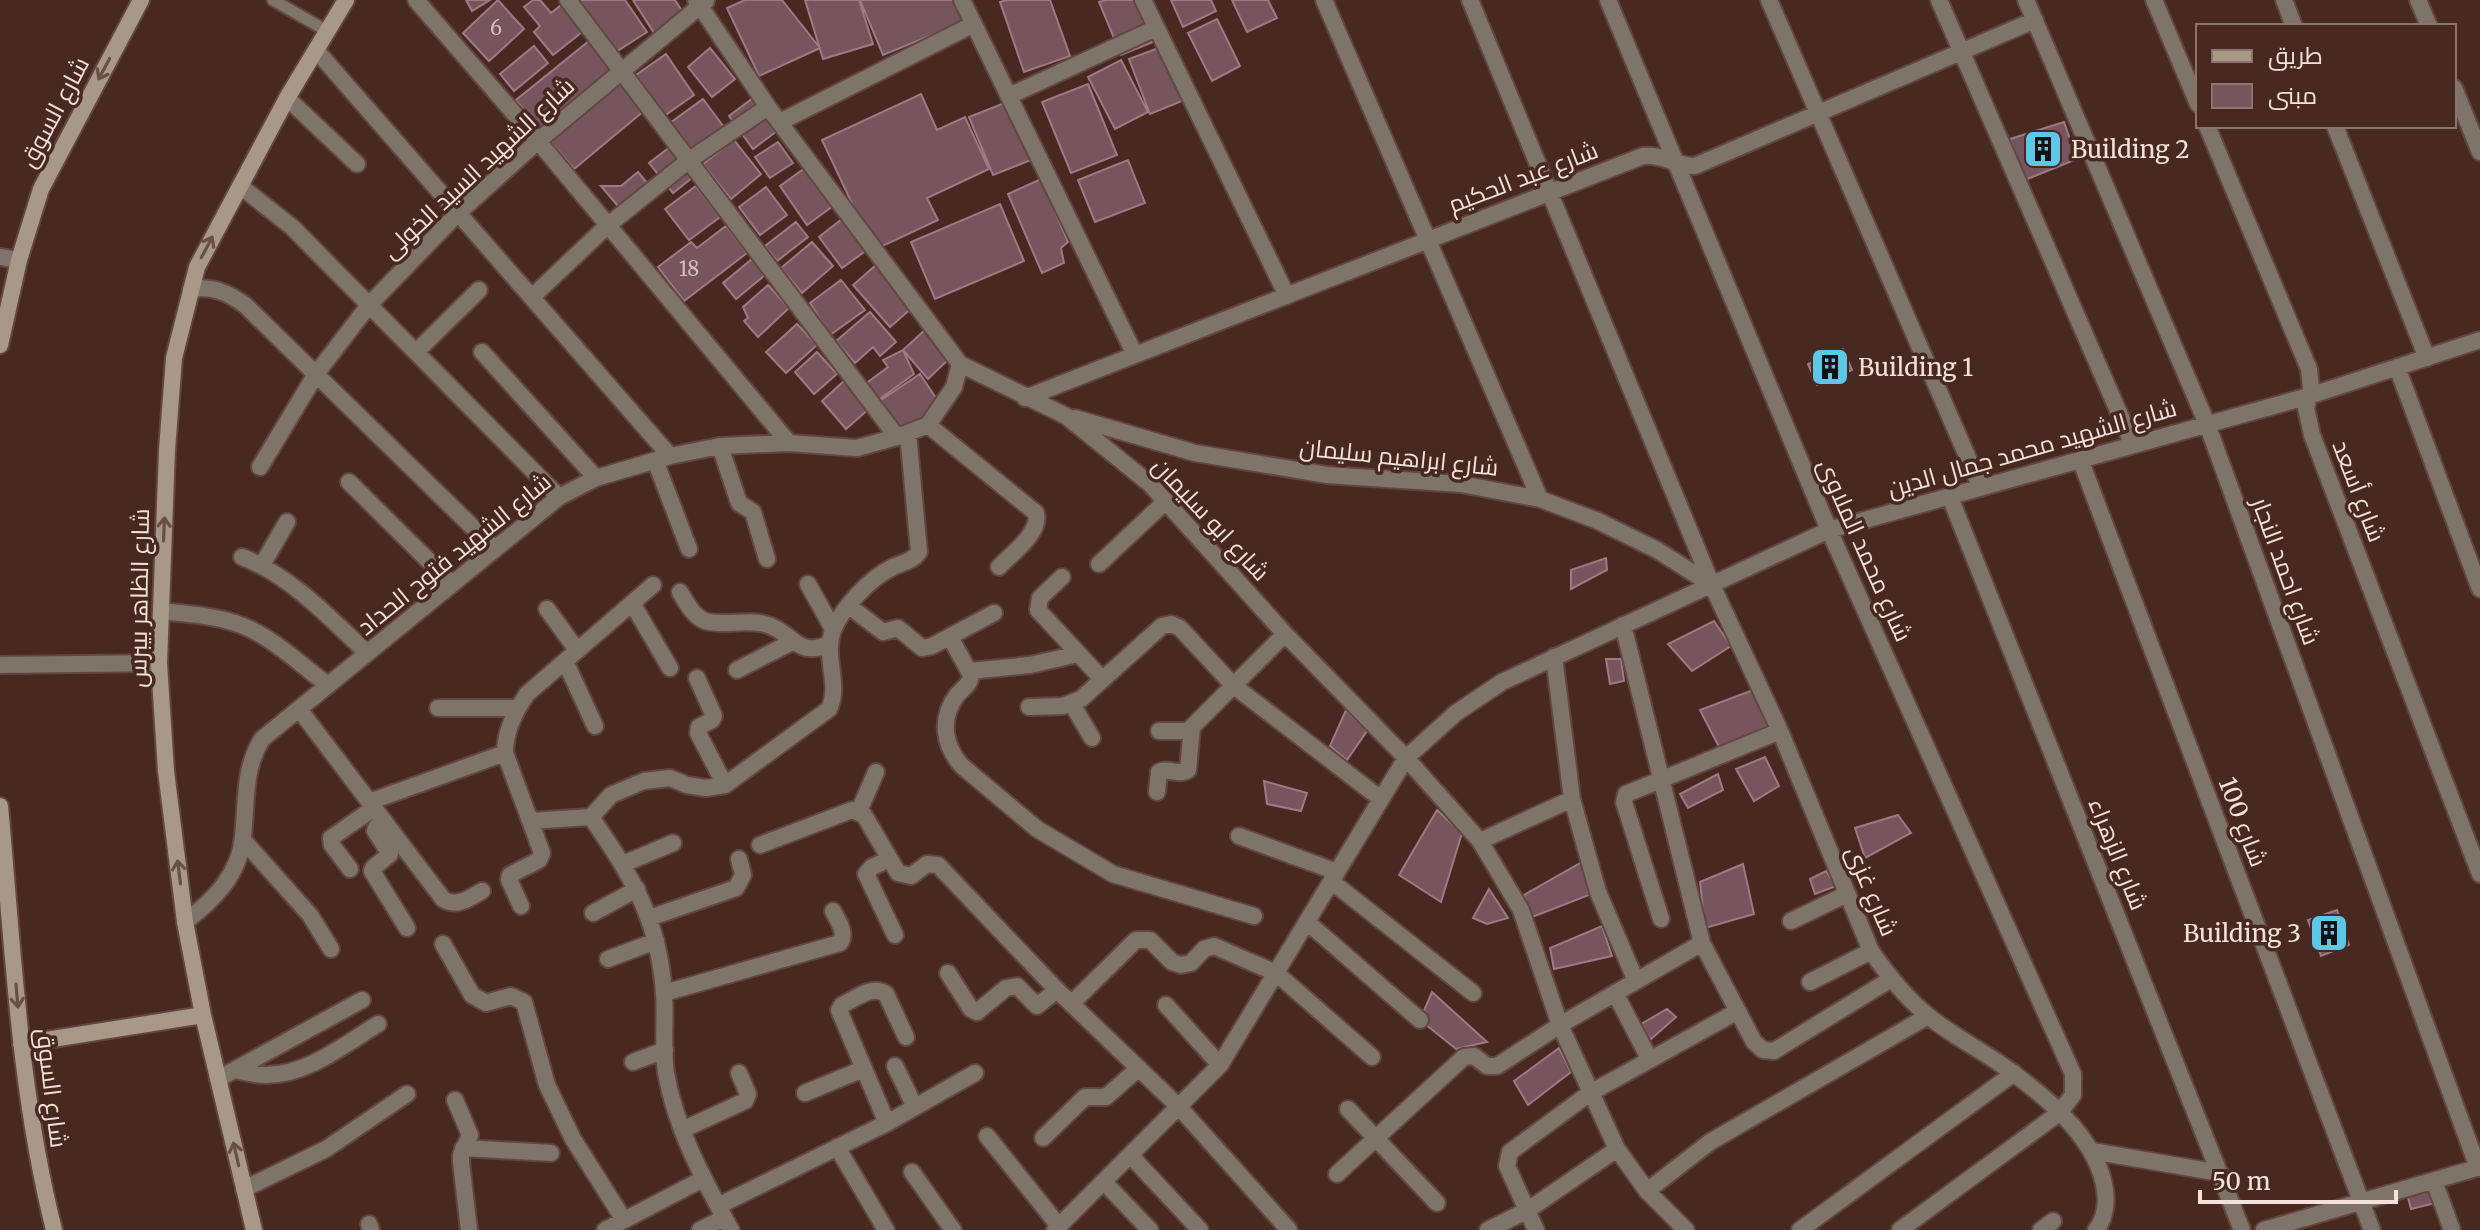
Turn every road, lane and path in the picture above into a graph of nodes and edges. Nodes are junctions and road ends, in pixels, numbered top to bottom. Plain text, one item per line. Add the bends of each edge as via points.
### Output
1 (141, 0) edge
2 (273, 0) edge
3 (346, 0) edge
4 (416, 0) edge
5 (568, 0) edge
6 (962, 0) edge
7 (1143, 0) edge
8 (1324, 0) edge
9 (1470, 0) edge
10 (1608, 0) edge
11 (1769, 0) edge
12 (1939, 0) edge
13 (2026, 0) edge
14 (2154, 0) edge
15 (2284, 0) edge
16 (2418, 0) edge
17 (701, 1) edge
18 (2035, 20) junction
19 (974, 24) junction
20 (2293, 24) edge
21 (2428, 24) edge
22 (1156, 28) junction
23 (327, 31) junction
24 (316, 50) junction
25 (1962, 52) junction
26 (620, 71) junction
27 (2456, 93) edge
28 (1009, 96) junction
29 (287, 98) junction
30 (2196, 99) edge
31 (768, 107) junction
32 (1818, 114) junction
33 (780, 122) junction
34 (2208, 128) edge
35 (2336, 128) edge
36 (538, 141) junction
37 (2480, 152) edge
38 (688, 161) junction
39 (1675, 163) junction
40 (357, 164) dead end
41 (240, 186) junction
42 (1549, 193) junction
43 (458, 213) junction
44 (607, 226) junction
45 (1428, 240) junction
46 (0, 257) edge
47 (19, 260) junction
48 (191, 289) junction
49 (479, 290) dead end
50 (1287, 296) junction
51 (532, 297) junction
52 (369, 305) junction
53 (2480, 340) edge
54 (0, 345) edge
55 (416, 352) junction
56 (482, 352) dead end
57 (1135, 355) junction
58 (2427, 358) junction
59 (960, 364) junction
60 (2397, 367) junction
61 (316, 374) junction
62 (2309, 396) junction
63 (1025, 398) junction
64 (1066, 416) junction
65 (2207, 424) junction
66 (928, 425) junction
67 (903, 435) junction
68 (789, 443) junction
69 (2133, 445) junction
70 (720, 446) junction
71 (663, 458) junction
72 (2080, 459) junction
73 (260, 467) dead end
74 (596, 478) junction
75 (349, 482) dead end
76 (1981, 488) junction
77 (559, 497) junction
78 (1950, 497) junction
79 (1540, 499) junction
80 (1166, 501) junction
81 (287, 522) dead end
82 (1829, 530) junction
83 (495, 549) junction
84 (689, 549) dead end
85 (242, 557) dead end
86 (767, 559) dead end
87 (1099, 564) dead end
88 (262, 565) junction
89 (999, 567) dead end
90 (1062, 577) dead end
91 (452, 584) junction
92 (808, 584) dead end
93 (653, 585) dead end
94 (1712, 585) junction
95 (2480, 589) edge
96 (680, 592) dead end
97 (632, 603) junction
98 (849, 606) junction
99 (547, 609) dead end
100 (161, 611) junction
101 (994, 613) dead end
102 (1623, 625) junction
103 (1285, 634) junction
104 (832, 637) junction
105 (950, 637) junction
106 (792, 642) junction
107 (367, 653) junction
108 (1078, 654) junction
109 (571, 656) junction
110 (1554, 657) junction
111 (159, 663) junction
112 (0, 665) edge
113 (670, 668) dead end
114 (737, 670) dead end
115 (970, 671) junction
116 (697, 678) dead end
117 (1102, 679) junction
118 (328, 685) junction
119 (1234, 686) junction
120 (1072, 704) junction
121 (1029, 707) dead end
122 (438, 708) dead end
123 (517, 708) junction
124 (299, 709) junction
125 (595, 726) dead end
126 (1159, 731) dead end
127 (1190, 731) junction
128 (1780, 731) junction
129 (1092, 738) dead end
130 (505, 753) junction
131 (1406, 758) junction
132 (876, 772) dead end
133 (1661, 778) junction
134 (725, 785) junction
135 (1157, 792) dead end
136 (1381, 799) junction
137 (1572, 799) junction
138 (0, 806) edge
139 (376, 810) junction
140 (859, 811) junction
141 (591, 817) junction
142 (530, 821) junction
143 (1239, 836) dead end
144 (243, 840) junction
145 (1480, 841) junction
146 (673, 843) dead end
147 (760, 845) dead end
148 (739, 859) dead end
149 (890, 859) junction
150 (623, 864) junction
151 (3, 868) edge
152 (350, 869) dead end
153 (2480, 874) edge
154 (1334, 877) junction
155 (637, 889) junction
156 (482, 891) dead end
157 (1847, 894) junction
158 (521, 906) dead end
159 (833, 911) dead end
160 (593, 913) dead end
161 (1254, 916) dead end
162 (649, 918) junction
163 (1661, 919) dead end
164 (1791, 921) dead end
165 (185, 922) junction
166 (1307, 922) junction
167 (407, 928) dead end
168 (895, 935) dead end
169 (656, 941) junction
170 (1702, 943) junction
171 (443, 944) dead end
172 (331, 949) dead end
173 (1871, 951) junction
174 (608, 959) dead end
175 (948, 973) dead end
176 (1276, 973) junction
177 (1891, 979) junction
178 (1636, 981) junction
179 (1810, 982) dead end
180 (1057, 990) junction
181 (664, 993) junction
182 (1473, 993) dead end
183 (1615, 993) junction
184 (362, 1000) dead end
185 (1071, 1004) junction
186 (1166, 1005) dead end
187 (1738, 1011) junction
188 (203, 1015) junction
189 (1928, 1016) junction
190 (1420, 1020) dead end
191 (378, 1024) dead end
192 (1560, 1025) junction
193 (906, 1037) dead end
194 (21, 1044) junction
195 (665, 1050) junction
196 (1372, 1057) dead end
197 (1650, 1060) junction
198 (633, 1062) dead end
199 (1220, 1065) junction
200 (895, 1066) dead end
201 (1139, 1068) junction
202 (863, 1069) junction
203 (235, 1070) junction
204 (739, 1073) dead end
205 (975, 1073) dead end
206 (2014, 1073) junction
207 (218, 1079) junction
208 (805, 1093) dead end
209 (1590, 1093) junction
210 (407, 1094) dead end
211 (455, 1100) dead end
212 (915, 1107) junction
213 (1179, 1107) junction
214 (1348, 1109) dead end
215 (2059, 1113) junction
216 (887, 1123) junction
217 (682, 1130) junction
218 (987, 1136) dead end
219 (1043, 1138) dead end
220 (1376, 1138) junction
221 (837, 1147) junction
222 (463, 1148) junction
223 (1617, 1149) junction
224 (2092, 1151) junction
225 (551, 1153) dead end
226 (1131, 1156) junction
227 (2479, 1168) edge
228 (912, 1172) dead end
229 (2220, 1173) junction
230 (1337, 1174) dead end
231 (703, 1179) junction
232 (2434, 1181) junction
233 (1104, 1182) junction
234 (244, 1189) junction
235 (1647, 1191) junction
236 (2362, 1202) junction
237 (1437, 1203) dead end
238 (1528, 1210) junction
239 (724, 1218) edge
240 (615, 1226) edge
241 (1057, 1228) edge
242 (54, 1230) edge
243 (254, 1230) edge
244 (469, 1230) edge
245 (700, 1230) edge
246 (886, 1230) edge
247 (953, 1230) edge
248 (1150, 1230) edge
249 (1200, 1230) edge
250 (1289, 1230) edge
251 (1488, 1230) edge
252 (1536, 1230) edge
253 (1686, 1230) edge
254 (1800, 1230) edge
255 (1900, 1230) edge
256 (2096, 1230) edge
257 (2242, 1230) edge
258 (2265, 1230) edge
259 (2372, 1230) edge
260 (2452, 1230) edge

1 -> 47 main road, شارع السوق via 41,189
2 - 23 lane
3 - 23 main road, شارع الظاهر بيبرس
4 - 36 street
5 - 26 street
6 - 19 street
7 - 22 street
8 - 45 street
9 - 42 street, شارع غزى
10 - 39 street, شارع محمد الملاوى
11 - 32 street
12 - 25 street
13 - 18 street, شارع احمد النجار
14 - 30 street
15 - 20 street
16 - 21 street
17 - 26 street, شارع الشهيد السيد الخولى
17 - 31 street, شارع ابو سليمان
18 - 25 street, شارع عبد الحكيم
18 - 65 street, شارع احمد النجار
19 - 28 street
19 - 33 street
22 - 28 street
22 - 50 street
23 - 24 main road, شارع الظاهر بيبرس
24 - 29 main road, شارع الظاهر بيبرس
24 - 43 street
25 - 32 street, شارع عبد الحكيم
25 - 69 street
26 - 36 street, شارع الشهيد السيد الخولى
26 - 38 street
27 - 37 street
28 - 57 street
29 - 40 street
29 - 41 main road, شارع الظاهر بيبرس
31 - 33 street, شارع ابو سليمان
31 - 38 street
32 - 39 street, شارع عبد الحكيم via 1695,166
32 - 76 street
33 - 59 street, شارع ابو سليمان
34 - 62 street, شارع أسعد via 2309,369
35 - 58 street
36 - 43 street, شارع الشهيد السيد الخولى
36 - 44 street
38 - 44 street
38 - 67 street
39 - 42 street, شارع عبد الحكيم via 1643,156
39 - 82 street, شارع محمد الملاوى
48 -> 41 main road, شارع الظاهر بيبرس via 197,267
41 - 52 street via 292,227
42 - 45 street, شارع عبد الحكيم
42 - 94 street, شارع غزى
43 - 51 street
43 - 52 street, شارع الشهيد السيد الخولى
44 - 51 street
44 - 68 street
45 - 50 street, شارع عبد الحكيم
45 - 79 street
46 - 47 street
47 - 54 main road, شارع السوق
48 - 61 street via 206,287 233,296
100 -> 48 main road, شارع الظاهر بيبرس via 174,358
49 - 55 street
50 - 57 street, شارع عبد الحكيم
51 - 71 street
52 - 55 street
52 - 61 street, شارع الشهيد السيد الخولى
53 - 58 street, شارع الشهيد محمد جمال الدين
55 - 77 street
56 - 74 street
57 - 63 street, شارع عبد الحكيم
58 - 60 street, شارع الشهيد محمد جمال الدين
59 - 63 street, شارع ابو سليمان
59 - 66 street via 954,387
60 - 62 street, شارع الشهيد محمد جمال الدين
60 - 95 street
61 - 73 street, شارع الشهيد السيد الخولى
61 - 83 street
62 - 65 street, شارع الشهيد محمد جمال الدين
62 - 153 street, شارع أسعد via 2312,435
63 - 64 street, شارع ابو سليمان
64 - 79 street, شارع ابراهيم سليمان via 1195,453 1327,475 1461,484
64 - 80 street, شارع ابو سليمان
65 - 69 street, شارع الشهيد محمد جمال الدين
65 - 227 street, شارع احمد النجار
66 - 67 street, شارع الشهيد فتوح الحداد
66 - 89 street via 1036,513 1035,528
67 - 68 street, شارع الشهيد فتوح الحداد via 857,448
67 - 98 street via 919,552 869,585
68 - 70 street, شارع الشهيد فتوح الحداد
69 - 72 street, شارع الشهيد محمد جمال الدين
70 - 71 street, شارع الشهيد فتوح الحداد
70 - 86 street via 739,503 753,512
71 - 74 street, شارع الشهيد فتوح الحداد
71 - 84 street
72 - 76 street, شارع الشهيد محمد جمال الدين
72 - 236 street, شارع 100
74 - 77 street, شارع الشهيد فتوح الحداد
75 - 91 street
76 - 78 street, شارع الشهيد محمد جمال الدين
77 - 83 street, شارع الشهيد فتوح الحداد
78 - 82 street, شارع الشهيد محمد جمال الدين
78 - 229 street, شارع الزهراء
79 - 94 street, شارع ابراهيم سليمان via 1646,544
80 - 87 street
80 - 103 street, شارع ابو سليمان
81 - 88 street
82 - 94 street, شارع الشهيد محمد جمال الدين
82 - 215 street, شارع محمد الملاوى via 2073,1074 2073,1095
83 - 91 street, شارع الشهيد فتوح الحداد
85 - 88 street
88 - 107 street
90 - 108 street via 1040,598 1038,610
91 - 107 street, شارع الشهيد فتوح الحداد
92 - 104 street
93 - 97 street
94 - 102 street, شارع الشهيد محمد جمال الدين
94 - 128 street, شارع غزى
96 - 106 street via 702,620 766,623
97 - 109 street
97 - 113 street
98 - 104 street
98 - 105 street via 883,632 898,628 922,648
99 - 109 street
100 - 111 main road, شارع الظاهر بيبرس
100 - 118 street via 239,624
101 - 105 street
102 - 110 street, شارع الشهيد محمد جمال الدين
102 - 133 street
103 - 119 street
103 - 131 street, شارع ابو سليمان
104 - 106 street via 812,649
104 - 134 street via 834,691 829,709
105 - 115 street
106 - 114 street
107 - 118 street, شارع الشهيد فتوح الحداد
108 - 115 street
108 - 117 street
109 - 123 street
109 - 125 street
110 - 131 street, شارع الشهيد محمد جمال الدين via 1479,697
110 - 137 street
111 - 112 street
165 -> 111 main road, شارع الظاهر بيبرس
115 - 161 street via 970,683 957,696 945,726 946,741 962,766 1037,829 1113,874
116 - 134 street via 714,716 698,733
117 - 119 street via 1162,626 1171,624
117 - 120 street
118 - 124 street, شارع الشهيد فتوح الحداد
119 - 127 street
119 - 136 street
120 - 121 street
120 - 129 street
122 - 123 street
123 - 130 street
124 - 139 street
124 - 144 street, شارع الشهيد فتوح الحداد via 262,739 251,756
126 - 127 street
127 - 135 street via 1188,770 1159,772
128 - 133 street
128 - 157 street, شارع غزى
130 - 139 street
130 - 142 street
131 - 136 street, شارع الشهيد محمد جمال الدين
131 - 145 street, شارع ابو سليمان
132 - 140 street
133 - 163 street via 1629,791 1624,802
133 - 170 street
134 - 141 street via 696,787 670,778 644,781 611,795
136 - 154 street, شارع الشهيد محمد جمال الدين
137 - 145 street
137 - 178 street via 1598,892
138 - 151 main road, شارع السوق
139 - 152 street via 331,838
139 - 156 street via 448,903
139 - 167 street via 375,831 390,854 372,871
140 - 147 street via 846,810
140 - 149 street
141 - 142 street
141 - 150 street
142 - 158 street via 542,853 509,877
143 - 154 street
144 - 165 street, شارع الشهيد فتوح الحداد via 232,873 212,901
144 - 172 street via 310,915
145 - 192 street, شارع ابو سليمان via 1521,910
146 - 150 street
148 - 162 street via 743,875 736,888
149 - 168 street via 866,874
149 - 180 street via 906,877 927,864 938,865
150 - 155 street
151 -> 194 main road, شارع السوق
154 - 166 street, شارع الشهيد محمد جمال الدين
154 - 182 street
155 - 160 street
155 - 162 street
157 - 164 street
157 - 173 street, شارع غزى
159 - 181 street via 843,932 840,943
162 - 169 street
165 - 188 main road, شارع الظاهر بيبرس
166 - 176 street, شارع الشهيد محمد جمال الدين
166 - 190 street
169 - 174 street
169 - 181 street
170 - 178 street
170 - 187 street
171 - 240 street via 476,999 486,1003 511,996 524,1002 547,1085
173 - 177 street, شارع غزى
173 - 179 street
175 - 180 street via 977,1012 1009,987 1017,986 1037,1006
176 - 185 street via 1214,946 1191,963 1176,964 1141,938
176 - 196 street
176 - 199 street, شارع الشهيد محمد جمال الدين
177 - 187 street via 1774,1051 1758,1047
177 - 189 street, شارع غزى
178 - 183 street
180 - 185 street
181 - 195 street
183 - 192 street
183 - 197 street
184 - 203 street
185 - 201 street
186 - 199 street
187 - 197 street
188 - 194 main road
188 - 207 main road, شارع الظاهر بيبرس
189 - 206 street, شارع غزى
189 - 235 street via 1710,1142
191 - 203 street via 293,1072 263,1076
192 - 209 street, شارع ابو سليمان
192 - 220 street via 1497,1066 1464,1057
193 - 202 street via 881,990 842,1005 839,1016
194 - 242 main road, شارع السوق via 37,1164
195 - 198 street
195 - 217 street
197 - 209 street
199 - 213 street, شارع الشهيد محمد جمال الدين
200 - 212 street
201 - 213 street
201 - 219 street via 1106,1097 1085,1097
202 - 208 street
202 - 216 street
203 - 207 street
204 - 217 street via 748,1094 745,1101
205 - 212 street
206 - 215 street, شارع غزى
206 - 254 street
234 -> 207 main road, شارع الظاهر بيبرس
209 - 223 street, شارع ابو سليمان
209 - 238 street via 1508,1155 1507,1166
210 - 234 street via 326,1149
211 - 222 street via 469,1130
212 - 216 street
213 - 226 street, شارع الشهيد محمد جمال الدين
213 - 250 street
214 - 220 street
215 - 224 street, شارع غزى
215 - 255 street
216 - 221 street
217 - 231 street
218 - 241 street
220 - 230 street
220 - 237 street
221 - 239 street
221 - 246 street
222 - 225 street
222 - 244 street
223 - 235 street, شارع ابو سليمان
223 - 238 street
224 - 229 street
224 - 256 street, شارع غزى via 2103,1173 2106,1198
226 - 233 street, شارع الشهيد محمد جمال الدين
226 - 249 street
227 - 232 street
228 - 247 street
229 - 257 street, شارع الزهراء
231 - 239 street
231 - 240 street
232 - 236 street
232 - 260 street
233 - 241 street, شارع الشهيد محمد جمال الدين
233 - 248 street
234 - 243 main road, شارع الظاهر بيبرس
235 - 253 street, شارع ابو سليمان
236 - 258 street
236 - 259 street, شارع 100
238 - 251 street
238 - 252 street
239 - 245 street

